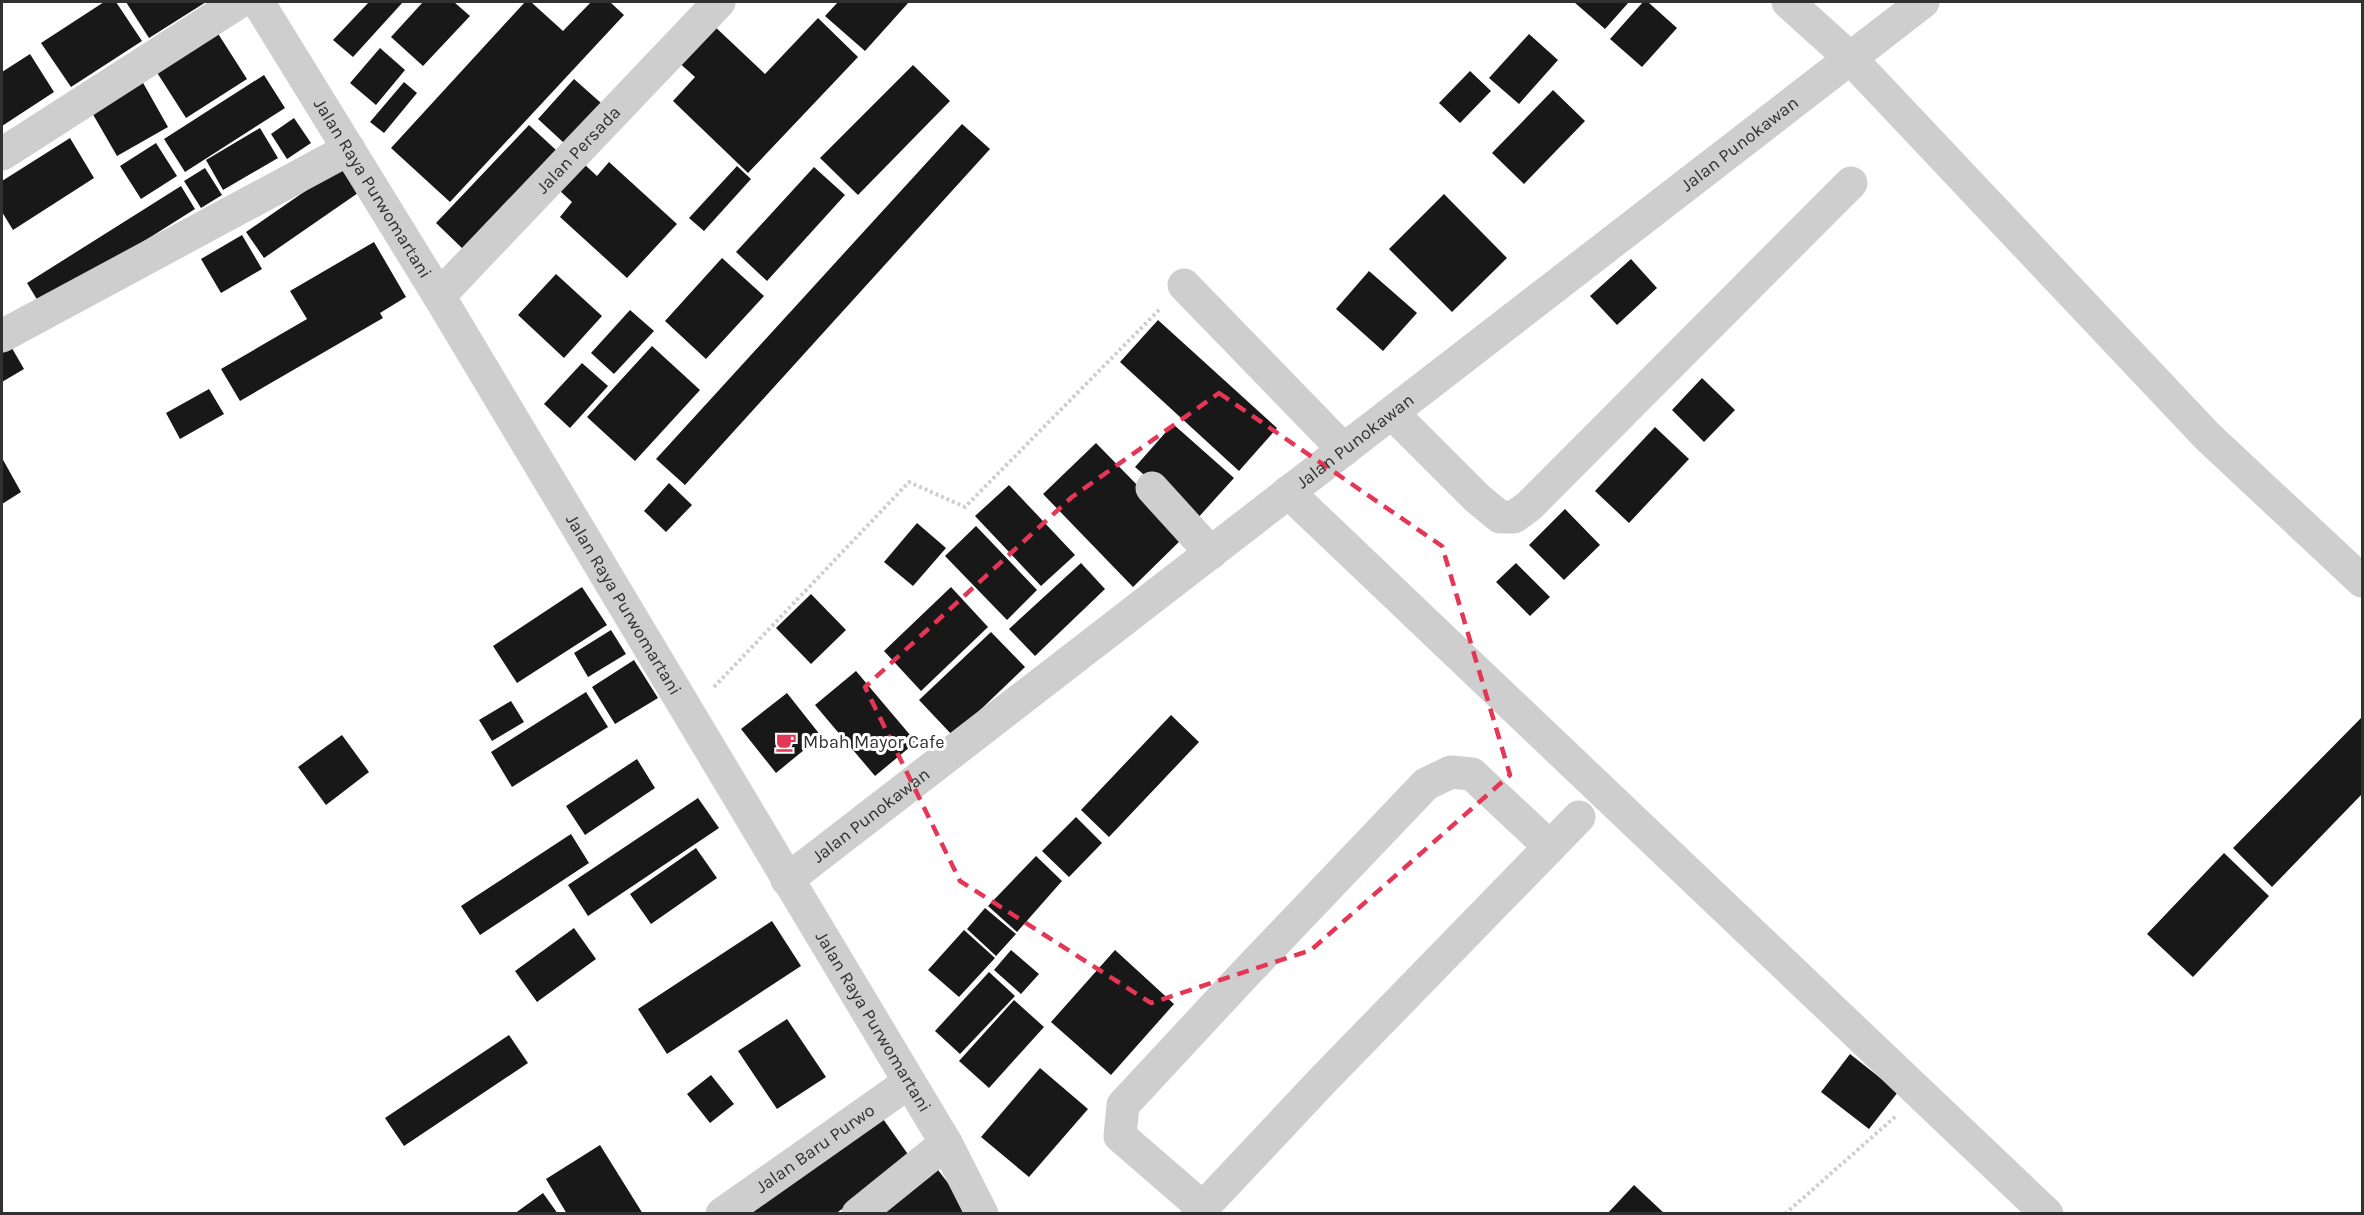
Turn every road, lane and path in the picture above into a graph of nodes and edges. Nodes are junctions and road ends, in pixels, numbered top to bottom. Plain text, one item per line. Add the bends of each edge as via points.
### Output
1 (239, 2) edge
2 (258, 2) edge
3 (719, 2) edge
4 (1788, 2) edge
5 (1923, 2) edge
6 (1850, 58) junction
7 (349, 149) junction
8 (2, 154) edge
9 (1851, 183) dead end
10 (1184, 285) joint
11 (439, 296) junction
12 (2, 336) edge
13 (1392, 413) junction
14 (1344, 450) junction
15 (1152, 488) dead end
16 (1288, 492) junction
17 (1211, 553) junction
18 (2362, 581) edge
19 (740, 660) dead end
20 (1579, 817) dead end
21 (1550, 848) junction
22 (788, 880) junction
23 (908, 1083) junction
24 (1922, 1094) junction
25 (946, 1143) junction
26 (1200, 1210) edge
27 (722, 1214) edge
28 (858, 1214) edge
29 (982, 1214) edge
30 (1785, 1214) edge
31 (2047, 1214) edge

1 - 8 street
2 - 7 street, Jalan Raya Purwomartani
3 - 11 street, Jalan Persada
4 - 6 street
5 - 6 street, Jalan Punokawan
6 - 13 street, Jalan Punokawan
6 - 18 street via 2207,436
7 - 11 street, Jalan Raya Purwomartani
7 - 12 street
9 - 13 street via 1514,517 1500,517 1476,498
10 - 14 street
10 - 19 path via 965,507 909,482
11 - 22 street, Jalan Raya Purwomartani
13 - 14 street, Jalan Punokawan
14 - 16 street, Jalan Punokawan
15 - 17 street
16 - 17 street, Jalan Punokawan
16 - 24 street
17 - 22 street, Jalan Punokawan
20 - 21 street
21 - 26 street
21 - 26 street via 1472,774 1451,772 1426,784 1123,1105 1120,1136
22 - 23 street, Jalan Raya Purwomartani
23 - 25 street, Jalan Raya Purwomartani
23 - 27 street, Jalan Baru Purwo
24 - 30 path
24 - 31 street
25 - 28 street
25 - 29 street, Jalan Raya Purwomartani

